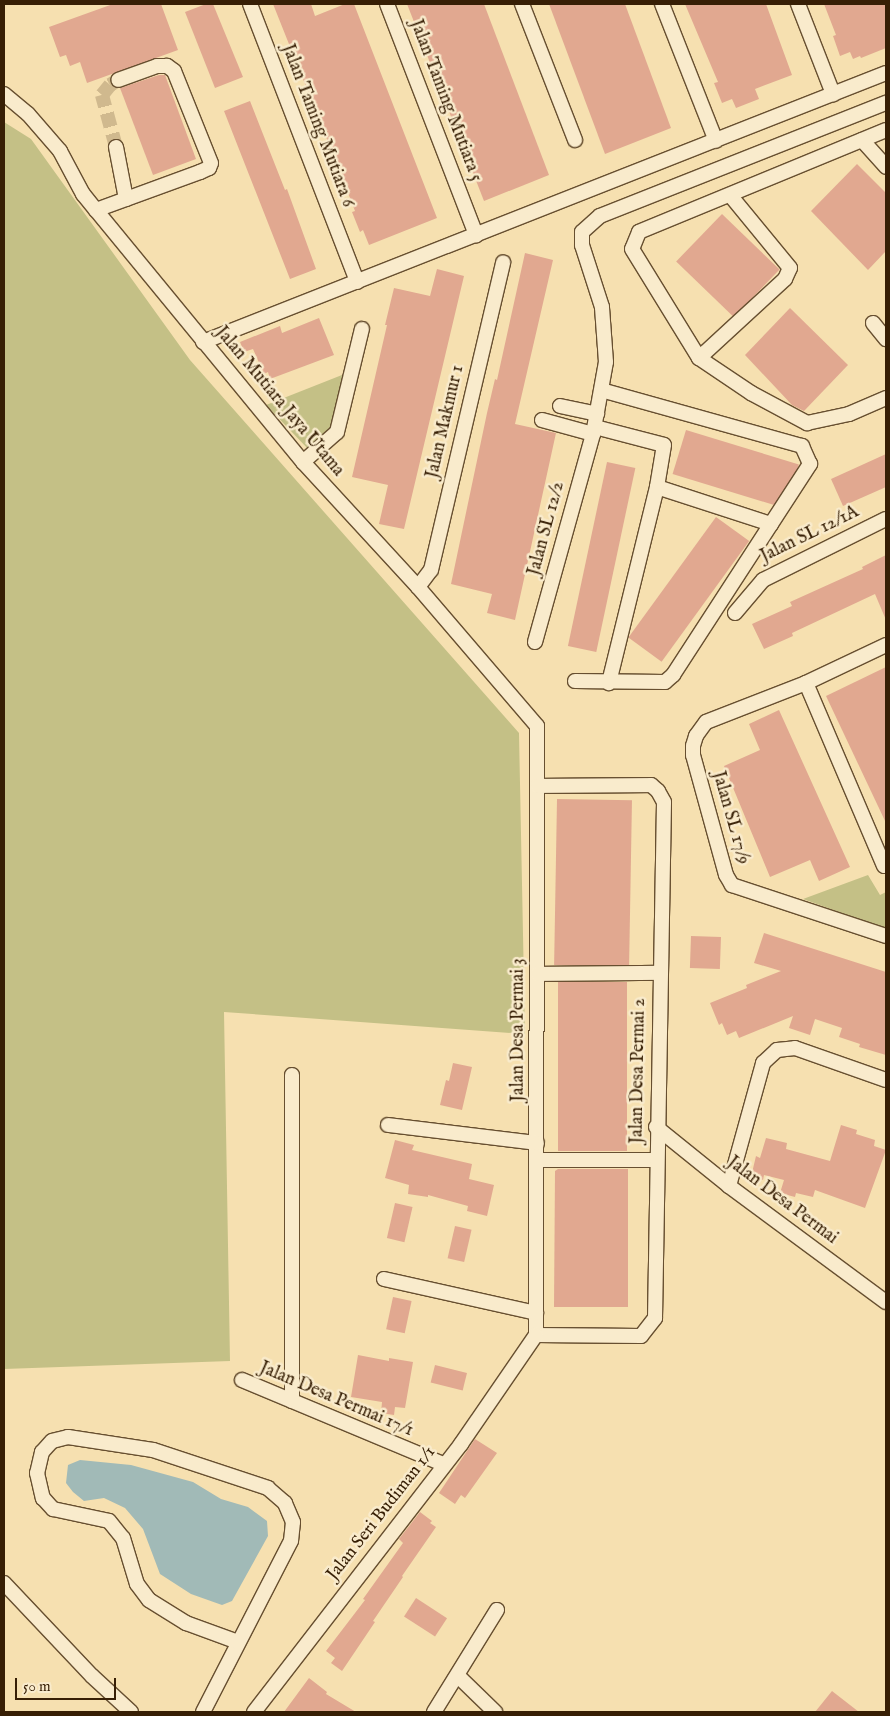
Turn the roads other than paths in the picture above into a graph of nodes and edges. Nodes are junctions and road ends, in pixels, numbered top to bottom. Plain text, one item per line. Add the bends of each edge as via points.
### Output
1 (250, 4) edge
2 (387, 4) edge
3 (522, 4) edge
4 (662, 4) edge
5 (798, 4) edge
6 (886, 74) edge
7 (118, 80) tunnel mouth
8 (4, 94) edge
9 (834, 94) junction
10 (886, 103) edge
11 (886, 130) edge
12 (575, 140) dead end
13 (862, 140) junction
14 (716, 141) junction
15 (116, 147) tunnel mouth
16 (886, 167) edge
17 (730, 195) junction
18 (126, 200) junction
19 (96, 210) junction
20 (476, 235) junction
21 (503, 262) dead end
22 (357, 282) junction
23 (873, 323) dead end
24 (362, 329) dead end
25 (886, 339) edge
26 (203, 342) junction
27 (698, 358) junction
28 (602, 390) junction
29 (886, 398) edge
30 (560, 406) dead end
31 (542, 420) dead end
32 (595, 425) junction
33 (303, 462) junction
34 (657, 487) junction
35 (886, 519) edge
36 (771, 524) junction
37 (418, 587) junction
38 (735, 612) dead end
39 (536, 642) dead end
40 (886, 645) edge
41 (575, 681) dead end
42 (609, 682) junction
43 (806, 683) junction
44 (537, 726) joint
45 (538, 786) junction
46 (884, 866) dead end
47 (886, 936) edge
48 (660, 973) junction
49 (538, 974) junction
50 (292, 1075) dead end
51 (886, 1080) edge
52 (388, 1125) dead end
53 (656, 1127) junction
54 (537, 1142) junction
55 (537, 1160) junction
56 (656, 1160) junction
57 (729, 1186) junction
58 (384, 1279) dead end
59 (886, 1302) edge
60 (536, 1313) junction
61 (536, 1335) junction
62 (242, 1380) dead end
63 (292, 1401) junction
64 (443, 1464) junction
65 (4, 1583) edge
66 (497, 1610) dead end
67 (238, 1642) junction
68 (458, 1676) junction
69 (131, 1712) edge
70 (203, 1712) edge
71 (254, 1712) edge
72 (434, 1712) edge
73 (495, 1712) edge

1 - 22 street, Jalan Taming Mutiara 6
2 - 20 street, Jalan Taming Mutiara 5
3 - 12 street
4 - 14 street
5 - 9 street
6 - 9 street
7 - 18 street via 157,66 167,66 174,71 211,163 209,168 200,172
8 - 19 street, Jalan Mutiara Jaya Utama via 28,114 60,151 83,194
9 - 14 street
10 - 28 street, Jalan SL 12/2 via 600,216 582,232 582,245 602,307 606,362
11 - 13 street
13 - 16 street
13 - 17 street
14 - 20 street
15 - 18 street
17 - 27 street via 790,268 785,279
17 - 27 street via 639,232 632,249
18 - 19 street
19 - 26 street, Jalan Mutiara Jaya Utama
20 - 22 street
21 - 37 street, Jalan Makmur 1 via 431,570
22 - 26 street
23 - 25 street
24 - 33 street via 337,432
26 - 33 street, Jalan Mutiara Jaya Utama
27 - 29 street via 751,393 807,423 849,414
28 - 32 street, Jalan SL 12/2
28 - 36 street via 802,446 810,464
30 - 32 street
31 - 32 street
32 - 34 street via 664,445
32 - 39 street, Jalan SL 12/2
33 - 37 street, Jalan Mutiara Jaya Utama
34 - 36 street
34 - 42 street
35 - 38 street, Jalan SL 12/1A via 763,580
36 - 42 street via 673,675 665,682
37 - 44 street, Jalan Mutiara Jaya Utama
40 - 43 street
41 - 42 street
43 - 46 street
43 - 47 street, Jalan SL 17/9 via 706,722 695,737 693,755 726,875 732,885
44 - 45 street, Jalan Desa Permai 3
45 - 48 street, Jalan Desa Permai 2 via 651,785 658,791 664,802
45 - 49 street, Jalan Desa Permai 3
48 - 49 street
48 - 53 street, Jalan Desa Permai 2
49 - 54 street, Jalan Desa Permai 3
50 - 63 street
51 - 57 street via 796,1048 777,1050 763,1064
52 - 54 street
53 - 56 street, Jalan Desa Permai 2
53 - 57 street, Jalan Desa Permai
54 - 55 street, Jalan Desa Permai 3
55 - 56 street
55 - 60 street, Jalan Desa Permai 3
56 - 61 street, Jalan Desa Permai 2 via 655,1318 641,1336
57 - 59 street, Jalan Desa Permai
58 - 60 street
60 - 61 street, Jalan Desa Permai 3
61 - 64 street, Jalan Seri Budiman 1/1 via 461,1444
62 - 63 street, Jalan Desa Permai 17/1
63 - 64 street, Jalan Desa Permai 17/1
64 - 71 street, Jalan Seri Budiman 1/1
65 - 69 street via 92,1676
66 - 68 street
67 - 67 street via 291,1541 293,1522 285,1503 268,1488 154,1450 68,1437 52,1441 42,1452 37,1473 43,1498 53,1509 109,1521 123,1538 137,1584 148,1600 186,1623
67 - 70 street
68 - 72 street
68 - 73 street

